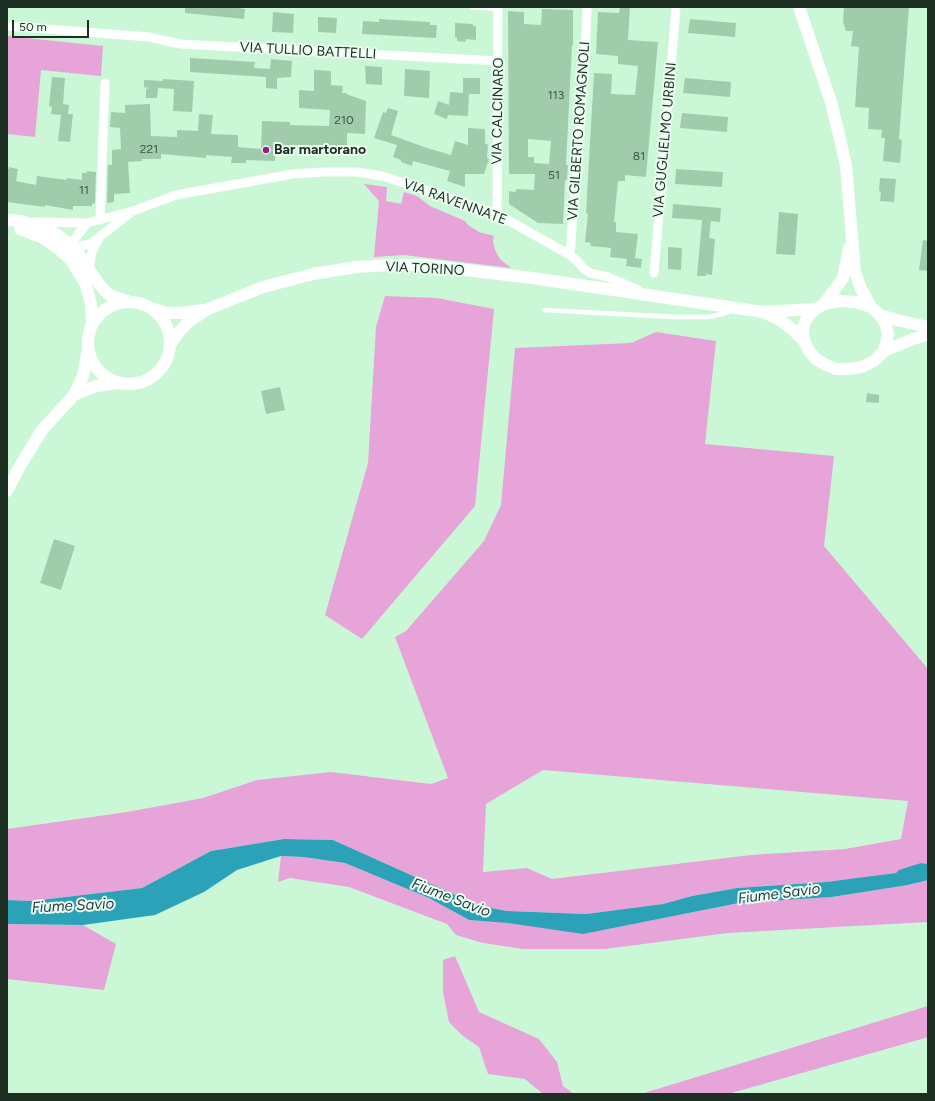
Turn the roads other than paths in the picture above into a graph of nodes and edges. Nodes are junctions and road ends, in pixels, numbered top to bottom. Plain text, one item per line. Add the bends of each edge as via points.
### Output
1 (472, 7) edge
2 (588, 7) edge
3 (676, 7) edge
4 (799, 7) edge
5 (498, 8) edge
6 (7, 26) edge
7 (498, 61) junction
8 (105, 82) dead end
9 (133, 211) junction
10 (497, 214) junction
11 (100, 219) junction
12 (7, 220) edge
13 (21, 221) junction
14 (87, 223) junction
15 (7, 225) edge
16 (852, 231) junction
17 (99, 238) junction
18 (69, 250) junction
19 (570, 255) junction
20 (89, 267) junction
21 (654, 273) dead end
22 (647, 294) junction
23 (131, 302) junction
24 (820, 306) junction
25 (738, 308) junction
26 (151, 309) junction
27 (208, 309) junction
28 (544, 310) dead end
29 (875, 311) junction
30 (763, 312) junction
31 (92, 325) junction
32 (928, 327) edge
33 (928, 335) edge
34 (804, 341) junction
35 (170, 345) junction
36 (88, 346) junction
37 (884, 351) junction
38 (118, 383) junction
39 (74, 396) junction
40 (7, 490) edge

1 - 5 lane
2 - 19 street, VIA GILBERTO ROMAGNOLI
3 - 21 street, VIA GUGLIELMO URBINI
4 - 16 main road via 831,102 839,135 846,166
5 - 7 street, VIA CALCINARO
6 - 7 street, VIA TULLIO BATTELLI via 149,37 180,44
7 - 10 street, VIA CALCINARO
8 - 11 street
9 - 10 street, VIA RAVENNATE via 176,194 293,174 356,172 382,176
9 - 11 street, VIA RAVENNATE
9 - 17 street, VIA RAVENNATE
10 - 19 street, VIA RAVENNATE
11 - 14 street, VIA RAVENNATE
12 - 13 main road, VIA RAVENNATE
13 - 14 street, VIA RAVENNATE
13 - 18 main road, VIA RAVENNATE via 47,229
14 - 18 street
15 - 18 main road, VIA RAVENNATE via 28,231
16 - 24 main road via 843,278
16 - 29 main road via 856,272 861,289
17 - 18 street, VIA RAVENNATE via 90,244
17 - 20 street, VIA RAVENNATE via 92,252
18 - 20 main road, VIA RAVENNATE
18 - 31 main road, VIA RAVENNATE via 86,285 91,304
19 - 22 street, VIA RAVENNATE via 590,273 608,277
20 - 23 main road, VIA RAVENNATE via 99,284 111,296
22 - 25 main road, VIA RAVENNATE
22 - 27 main road, VIA TORINO via 423,265 390,265 313,274 263,287
23 - 26 main road
23 - 31 main road via 119,303 108,308
24 - 29 main road via 848,301
24 - 30 main road, VIA RAVENNATE
24 - 34 main road via 804,324
25 - 28 lane via 709,317
25 - 30 main road, VIA RAVENNATE
26 - 27 main road, VIA TORINO via 174,313
26 - 35 main road via 162,318 168,331
27 - 35 main road, VIA TORINO via 188,322
29 - 32 main road via 897,320
29 - 37 main road via 886,325 888,334
30 - 34 main road, VIA RAVENNATE via 783,322
31 - 36 main road
33 - 37 main road
34 - 37 main road via 816,359 836,369 862,367 874,361
35 - 38 main road via 164,365 153,377 139,384
36 - 38 main road via 97,369 106,378
36 - 39 main road via 84,376
38 - 39 main road via 96,386
39 - 40 main road via 42,430

